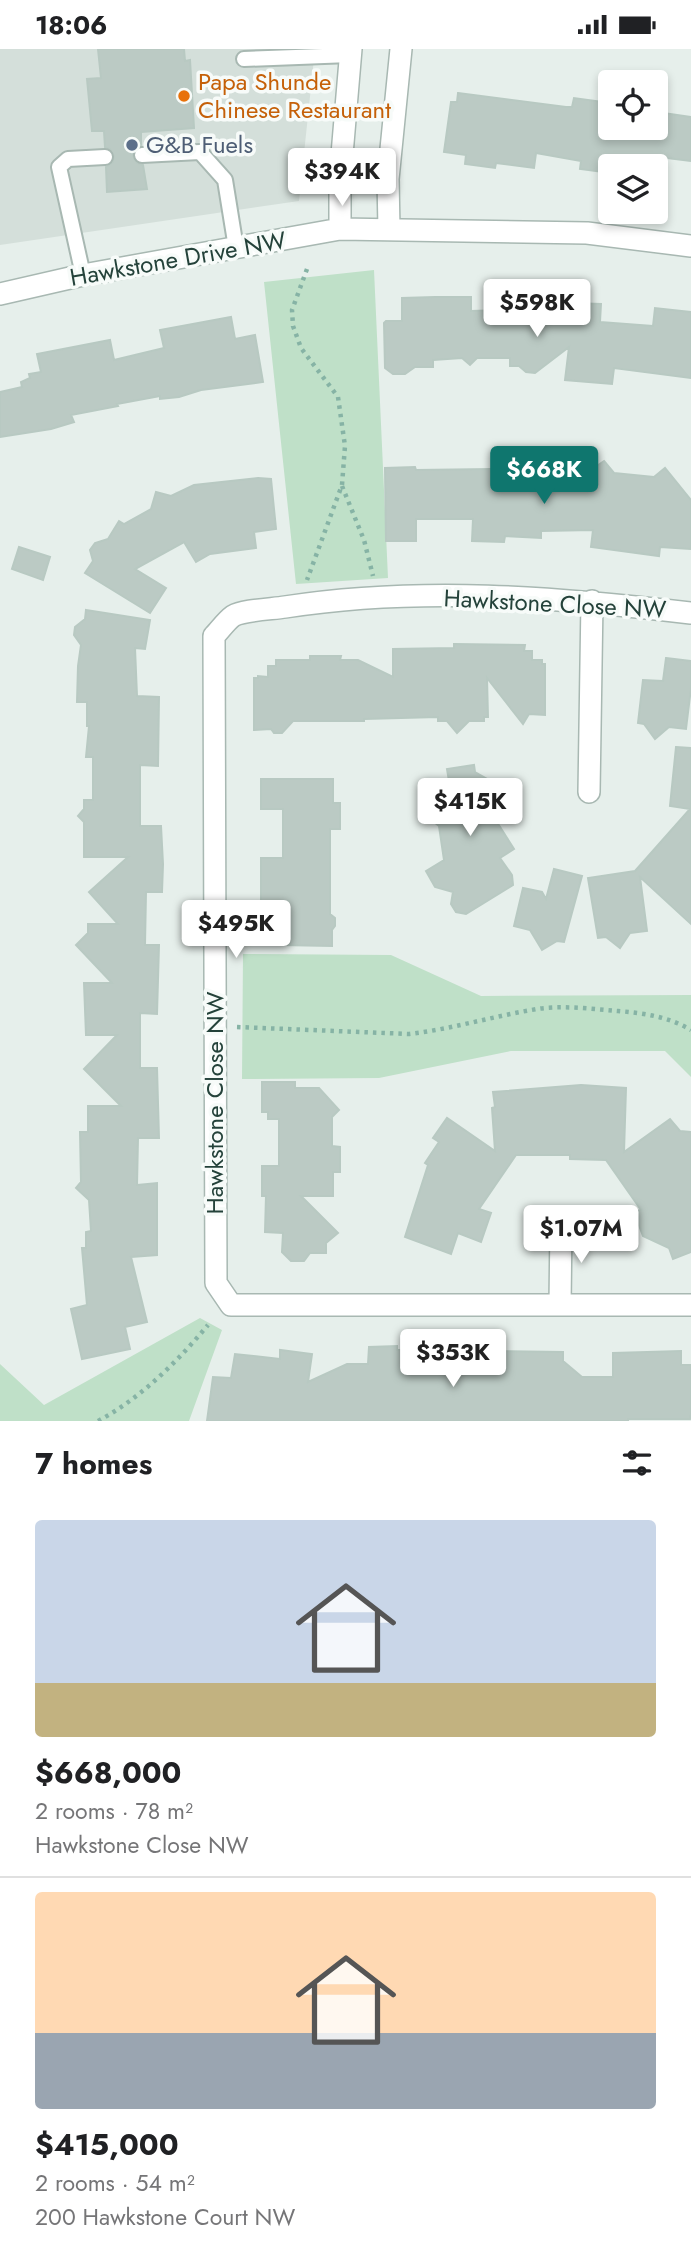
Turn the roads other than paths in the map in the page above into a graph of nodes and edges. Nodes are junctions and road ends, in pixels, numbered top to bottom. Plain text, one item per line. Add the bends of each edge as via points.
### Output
1 (401, 49) edge
2 (350, 52) edge
3 (244, 59) dead end
4 (142, 155) dead end
5 (105, 157) dead end
6 (340, 229) junction
7 (389, 229) junction
8 (691, 246) edge
9 (236, 248) junction
10 (83, 275) junction
11 (0, 294) edge
12 (592, 601) junction
13 (691, 613) edge
14 (589, 792) dead end
15 (561, 1225) dead end
16 (560, 1305) junction
17 (691, 1305) edge

1 - 7 street via 388,179
2 - 3 lane
2 - 6 street
4 - 9 lane via 200,152 225,180
5 - 10 lane via 68,159 59,167
6 - 7 street, Hawkstone Drive NW
6 - 9 street, Hawkstone Drive NW
7 - 8 street, Hawkstone Drive NW via 587,233
9 - 10 street, Hawkstone Drive NW
10 - 11 street, Hawkstone Drive NW
12 - 13 street, Hawkstone Close NW
12 - 14 street
12 - 16 street, Hawkstone Close NW via 488,595 310,604 234,615 214,636 216,1283 231,1305
15 - 16 street
16 - 17 street, Hawkstone Close NW

